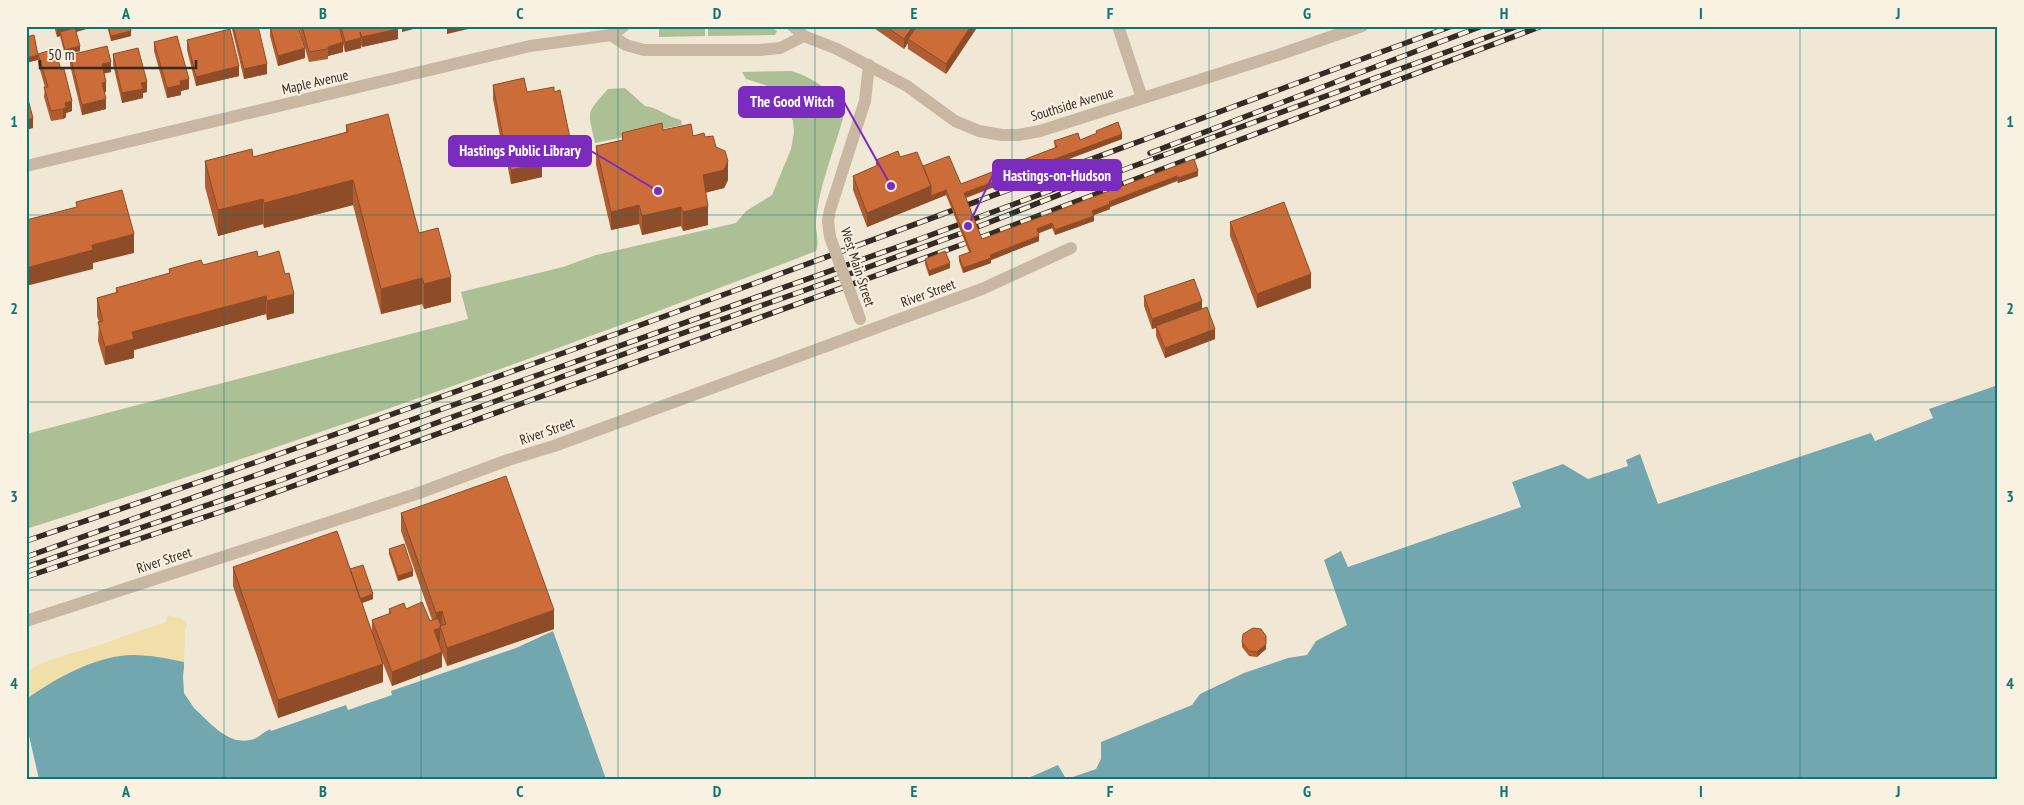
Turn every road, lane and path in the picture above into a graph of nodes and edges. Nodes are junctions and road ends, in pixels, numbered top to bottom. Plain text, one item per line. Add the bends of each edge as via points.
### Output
1 (624, 26) edge
2 (792, 26) edge
3 (1118, 26) edge
4 (1362, 26) edge
5 (611, 31) edge
6 (804, 36) junction
7 (869, 65) junction
8 (1142, 98) junction
9 (26, 166) edge
10 (1071, 248) dead end
11 (865, 333) junction
12 (26, 621) edge

1 - 5 street
2 - 6 street, Southside Avenue
3 - 8 street
4 - 8 street, Southside Avenue
5 - 6 street via 626,46 644,50 760,50 780,48
5 - 9 street, Maple Avenue via 530,46
6 - 7 street, Southside Avenue
7 - 8 street, Southside Avenue via 907,86 955,121 979,131 1002,135 1040,130
7 - 11 street, West Main Street, bridge via 862,114 828,221 830,237
10 - 11 street, River Street via 982,289
11 - 12 street, River Street via 416,494

